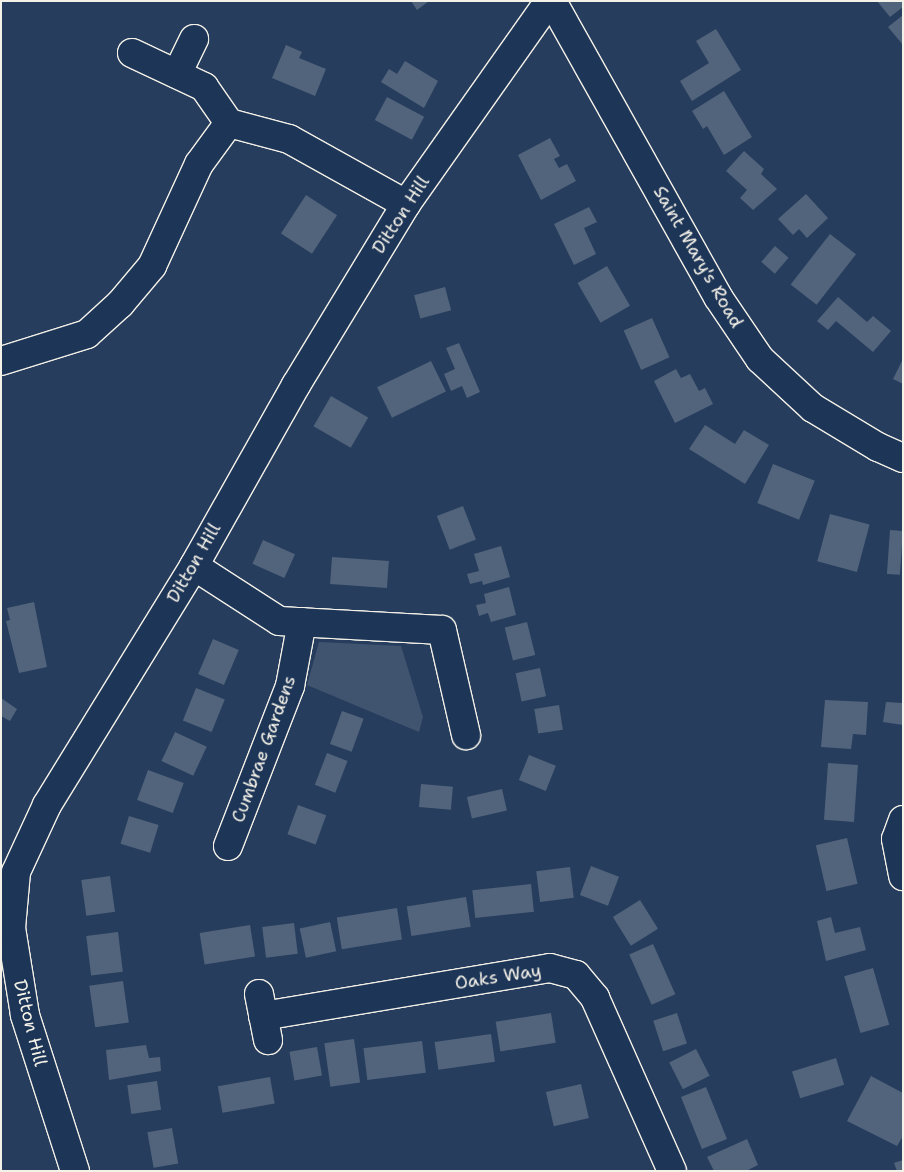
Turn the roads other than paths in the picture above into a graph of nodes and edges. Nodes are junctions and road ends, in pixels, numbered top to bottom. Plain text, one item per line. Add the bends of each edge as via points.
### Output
1 (550, 1) edge
2 (194, 39) dead end
3 (132, 54) dead end
4 (178, 74) junction
5 (229, 123) junction
6 (406, 204) junction
7 (1, 361) edge
8 (903, 458) edge
9 (194, 566) junction
10 (302, 622) junction
11 (466, 735) dead end
12 (903, 820) edge
13 (228, 846) dead end
14 (903, 876) edge
15 (263, 1016) dead end
16 (75, 1171) edge
17 (672, 1171) edge

1 - 6 street, Ditton Hill
1 - 8 street, Saint Mary's Road via 718,297 760,359 813,408 878,447
2 - 4 street
3 - 4 street
4 - 5 street via 204,87
5 - 6 street via 289,139
5 - 7 street via 199,164 152,266 120,304 87,334
6 - 9 street, Ditton Hill via 296,385
9 - 10 street via 279,621
9 - 16 street, Ditton Hill via 47,805 16,872 11,928 24,1015
10 - 11 street via 442,630
10 - 13 street, Cumbrae Gardens via 290,686
12 - 14 street via 896,839
15 - 17 street, Oaks Way via 550,968 576,975 595,998

